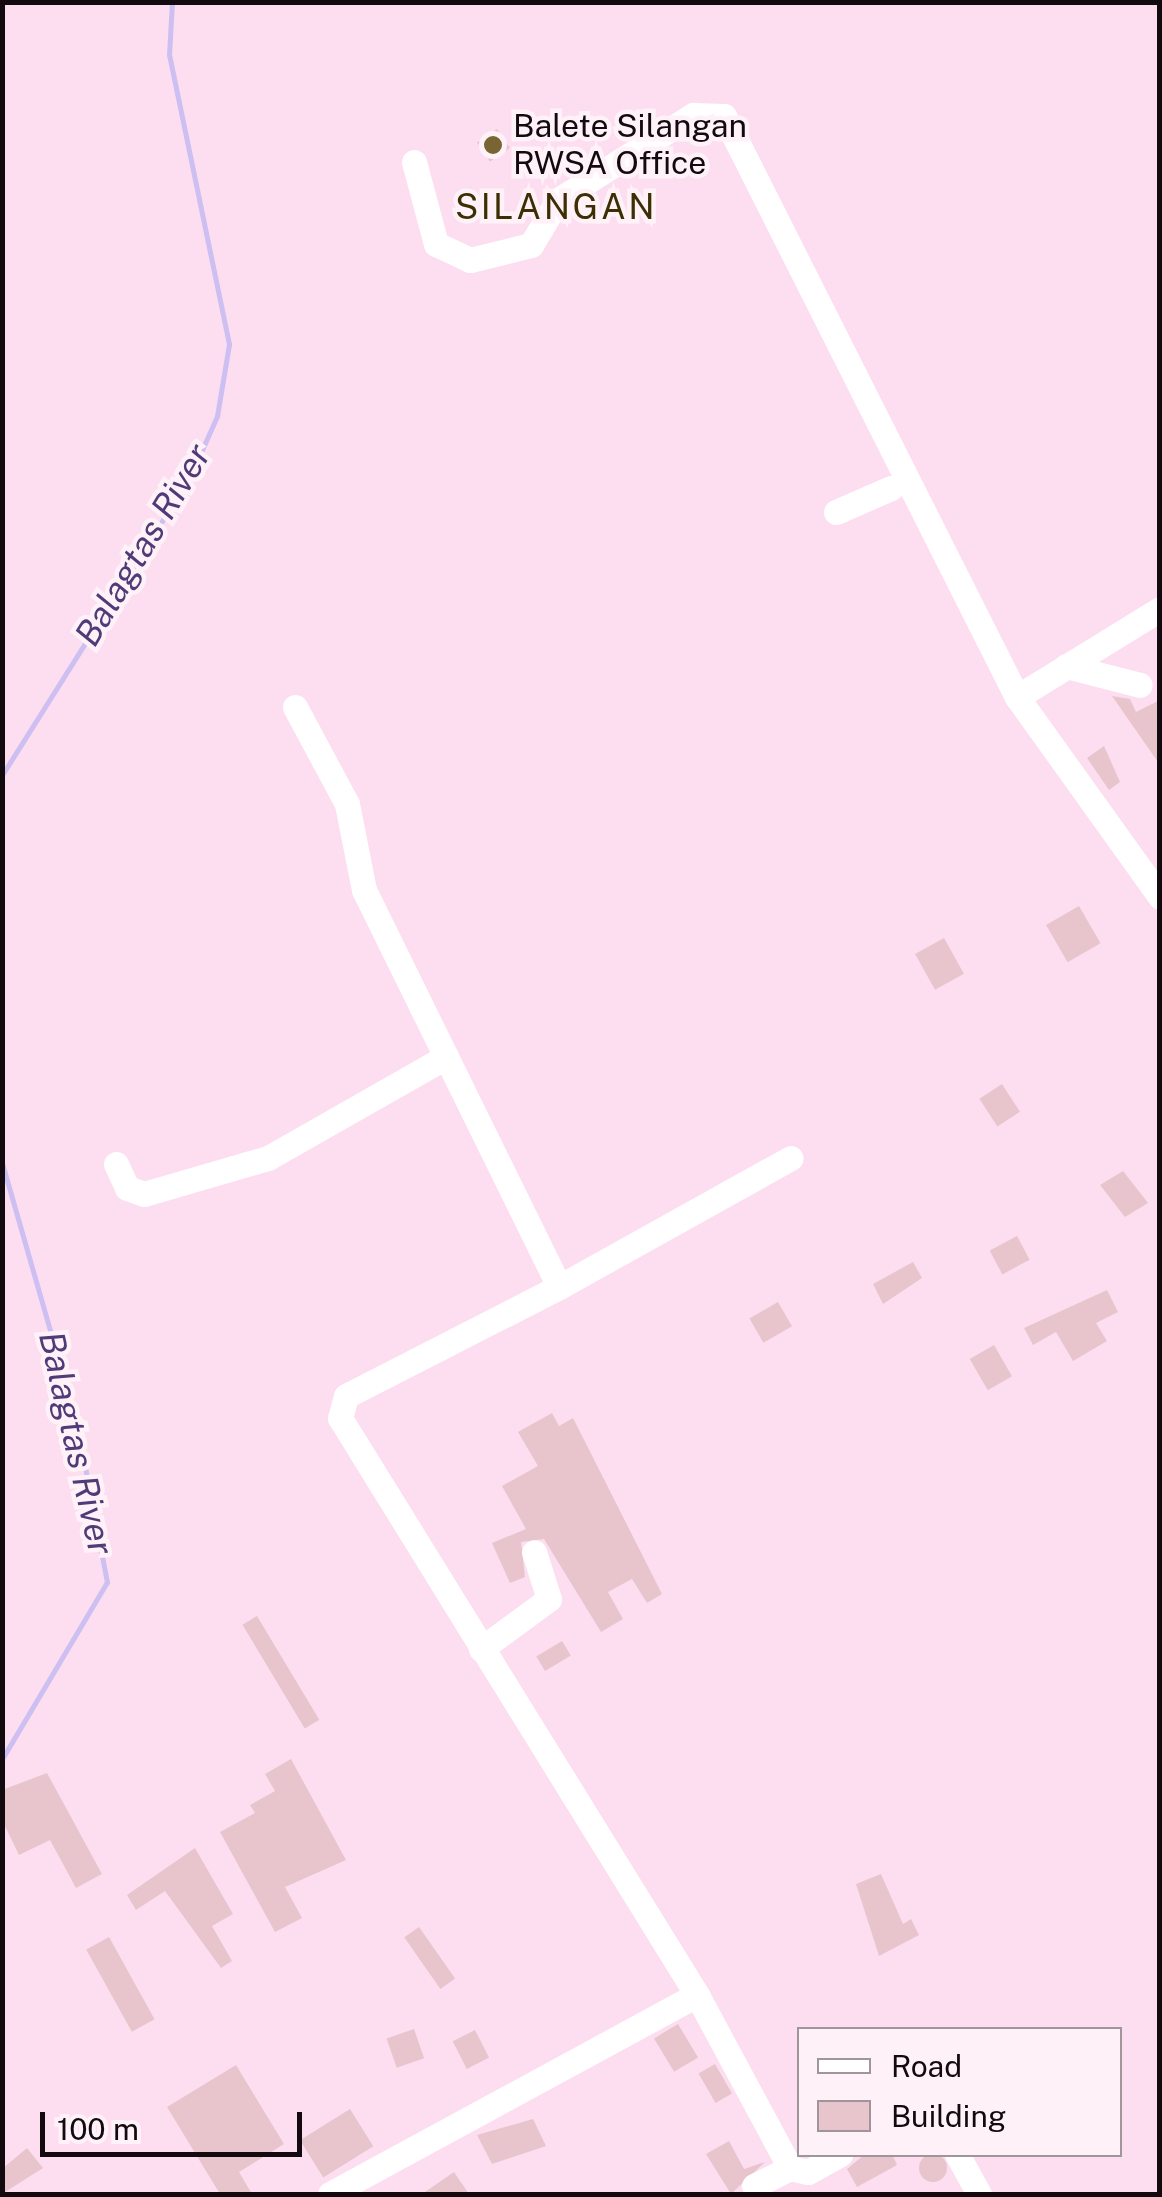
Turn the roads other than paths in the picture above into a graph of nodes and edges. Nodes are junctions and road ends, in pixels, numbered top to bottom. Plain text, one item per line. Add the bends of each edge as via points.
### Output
1 (414, 162) dead end
2 (899, 485) junction
3 (836, 512) dead end
4 (1160, 609) edge
5 (1066, 666) junction
6 (1140, 684) dead end
7 (1017, 697) junction
8 (295, 707) dead end
9 (1160, 896) edge
10 (446, 1056) junction
11 (791, 1158) dead end
12 (116, 1164) dead end
13 (559, 1288) junction
14 (534, 1552) dead end
15 (481, 1649) junction
16 (697, 1996) junction
17 (835, 2157) edge
18 (959, 2157) edge
19 (790, 2168) junction
20 (754, 2186) dead end
21 (330, 2194) edge
22 (980, 2194) edge

1 - 2 street via 436,244 470,260 531,245 558,200 693,115 718,112
2 - 3 street
2 - 7 street
4 - 5 street
5 - 6 street
5 - 7 street
7 - 9 street
8 - 10 street via 347,804 364,890
10 - 12 street via 268,1158 144,1194 128,1188
10 - 13 street
11 - 13 street
13 - 15 street via 346,1396 338,1409
14 - 15 street via 550,1600
15 - 16 street
16 - 19 street
16 - 21 street
17 - 19 street via 808,2172
18 - 22 street
19 - 20 street

